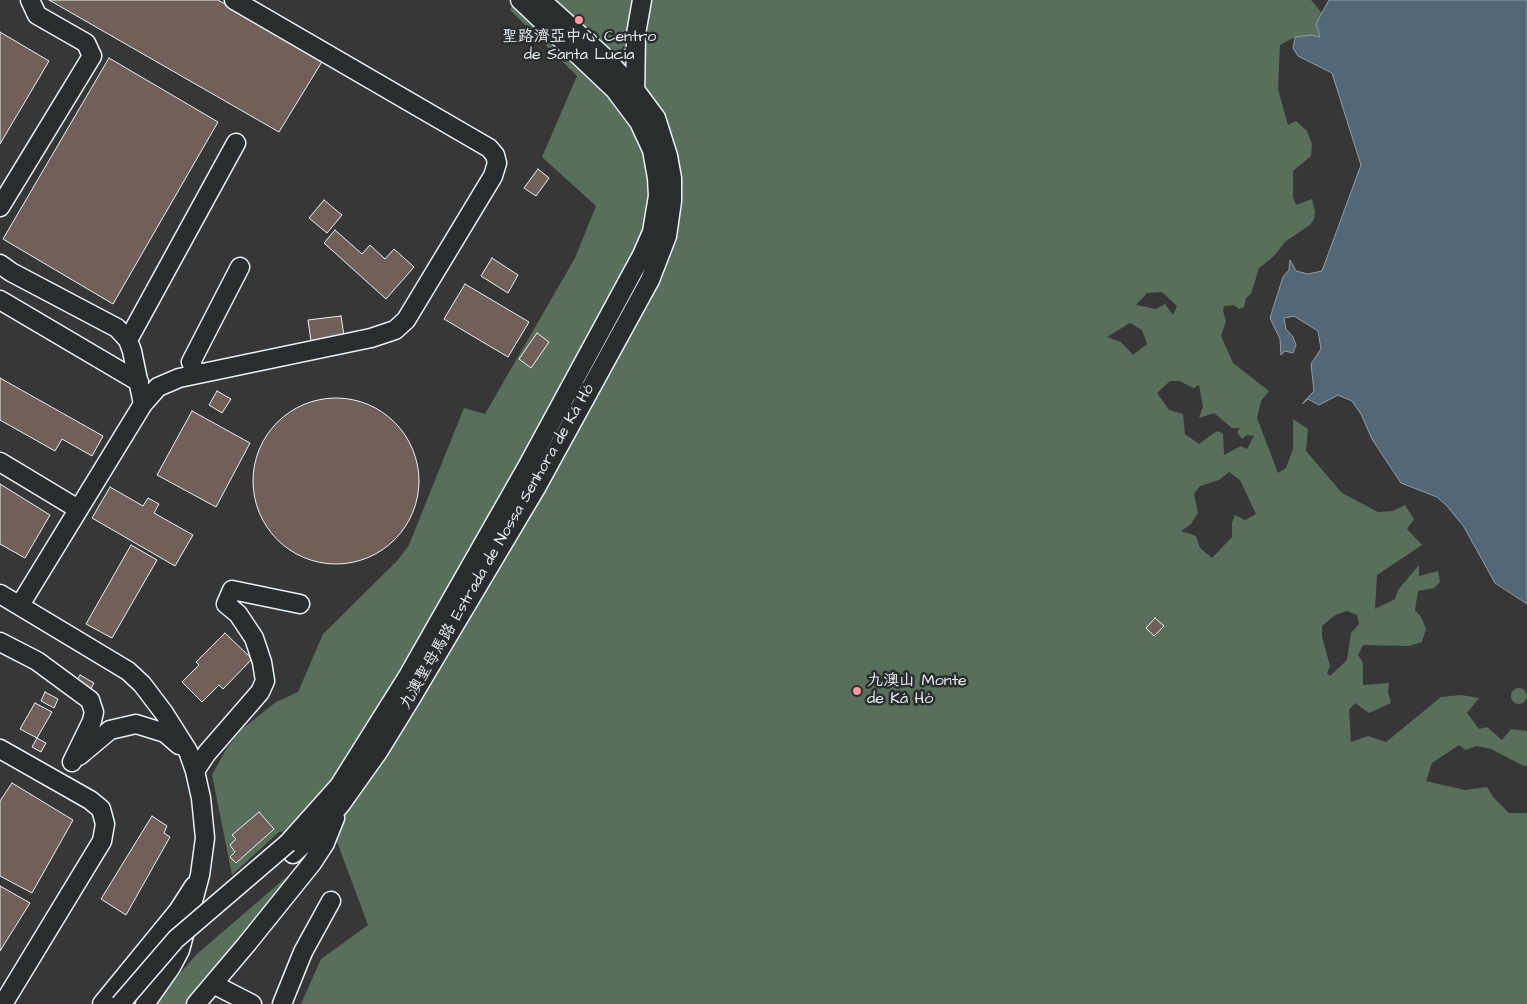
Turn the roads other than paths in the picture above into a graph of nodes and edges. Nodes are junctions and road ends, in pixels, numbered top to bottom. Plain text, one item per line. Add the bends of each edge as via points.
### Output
1 (30, 0) edge
2 (234, 0) edge
3 (520, 0) edge
4 (541, 0) edge
5 (642, 0) edge
6 (636, 91) junction
7 (639, 122) junction
8 (236, 143) dead end
9 (0, 207) edge
10 (0, 264) edge
11 (240, 267) dead end
12 (0, 300) edge
13 (128, 340) junction
14 (196, 374) junction
15 (139, 382) junction
16 (143, 404) junction
17 (0, 462) edge
18 (78, 509) junction
19 (0, 594) edge
20 (300, 604) dead end
21 (20, 605) junction
22 (2, 648) edge
23 (0, 749) edge
24 (188, 751) junction
25 (72, 762) junction
26 (195, 771) junction
27 (71, 789) junction
28 (341, 804) junction
29 (294, 845) junction
30 (200, 875) junction
31 (331, 901) dead end
32 (213, 984) junction
33 (0, 1004) edge
34 (102, 1004) edge
35 (120, 1004) edge
36 (133, 1004) edge
37 (145, 1004) edge
38 (196, 1004) edge
39 (252, 1004) edge
40 (282, 1004) edge

1 - 9 street via 37,15 86,43 92,56
2 - 14 street via 489,148 497,163 493,176 406,320 395,330
3 - 7 street, 九澳聖母馬路 Estrada de Nossa Senhora de Ká Hó via 615,90
4 - 6 street, 九澳聖母馬路 Estrada de Nossa Senhora de Ká Hó
5 - 6 street via 636,34
6 - 7 street
6 - 28 street, 九澳聖母馬路 Estrada de Nossa Senhora de Ká Hó via 656,118 669,164 671,217 661,256 536,488 387,737
7 - 29 street, 九澳聖母馬路 Estrada de Nossa Senhora de Ká Hó via 656,164 658,196 652,232 642,255 408,676 339,786
8 - 13 street
10 - 13 street via 117,328
11 - 14 street via 191,362
12 - 15 street
13 - 15 street
14 - 16 street via 158,388
15 - 16 street
16 - 18 street
17 - 18 street
18 - 21 street
19 - 21 street
20 - 26 street via 232,590 226,604 238,614 254,638 265,681 260,692
21 - 24 street via 142,684
22 - 25 street via 37,661 90,700 94,712 92,721
23 - 27 street
24 - 25 street via 165,733 136,724 110,730
24 - 26 street
25 - 27 street via 69,775
26 - 30 street via 205,838
27 - 33 street via 100,809 105,824 102,841
28 - 29 street, 九澳聖母馬路 Estrada de Nossa Senhora de Ká Hó via 321,828
28 - 32 street via 325,843 312,863
29 - 35 street, bridge via 176,939
29 - 36 street via 182,948
30 - 34 street via 178,911
30 - 37 street via 180,950
31 - 40 street via 303,952
32 - 38 street
32 - 39 street

